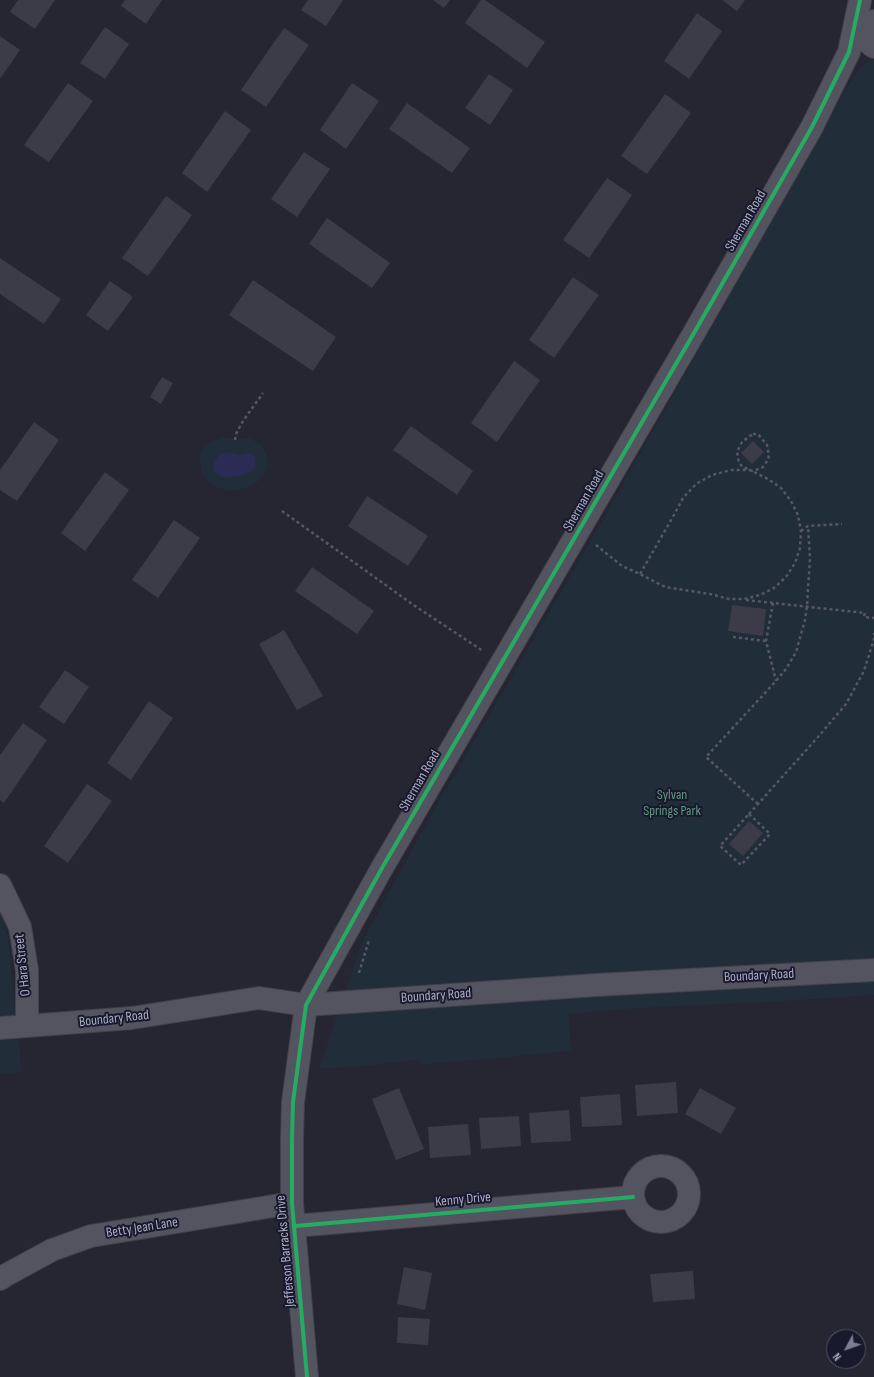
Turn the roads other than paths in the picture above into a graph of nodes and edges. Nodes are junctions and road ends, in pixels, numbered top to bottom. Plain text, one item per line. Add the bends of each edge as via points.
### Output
1 (860, 0) edge
2 (874, 21) edge
3 (855, 32) junction
4 (874, 47) edge
5 (0, 885) edge
6 (874, 970) edge
7 (306, 1005) junction
8 (27, 1026) junction
9 (0, 1028) edge
10 (633, 1197) dead end
11 (292, 1203) junction
12 (295, 1226) junction
13 (0, 1279) edge
14 (307, 1377) edge

1 - 3 street, Sherman Road
2 - 3 street
3 - 4 street
3 - 7 street, Sherman Road via 850,52 812,127 382,868
5 - 8 street, O Hara Street via 20,927 27,970
6 - 7 street, Boundary Road via 596,985
7 - 8 street, Boundary Road via 259,998 132,1018
7 - 11 street, Jefferson Barracks Drive via 293,1102
8 - 9 street, Boundary Road
10 - 12 street, Kenny Drive
11 - 12 street, Jefferson Barracks Drive
11 - 13 street, Betty Jean Lane via 91,1236 52,1250
12 - 14 street, Jefferson Barracks Drive

